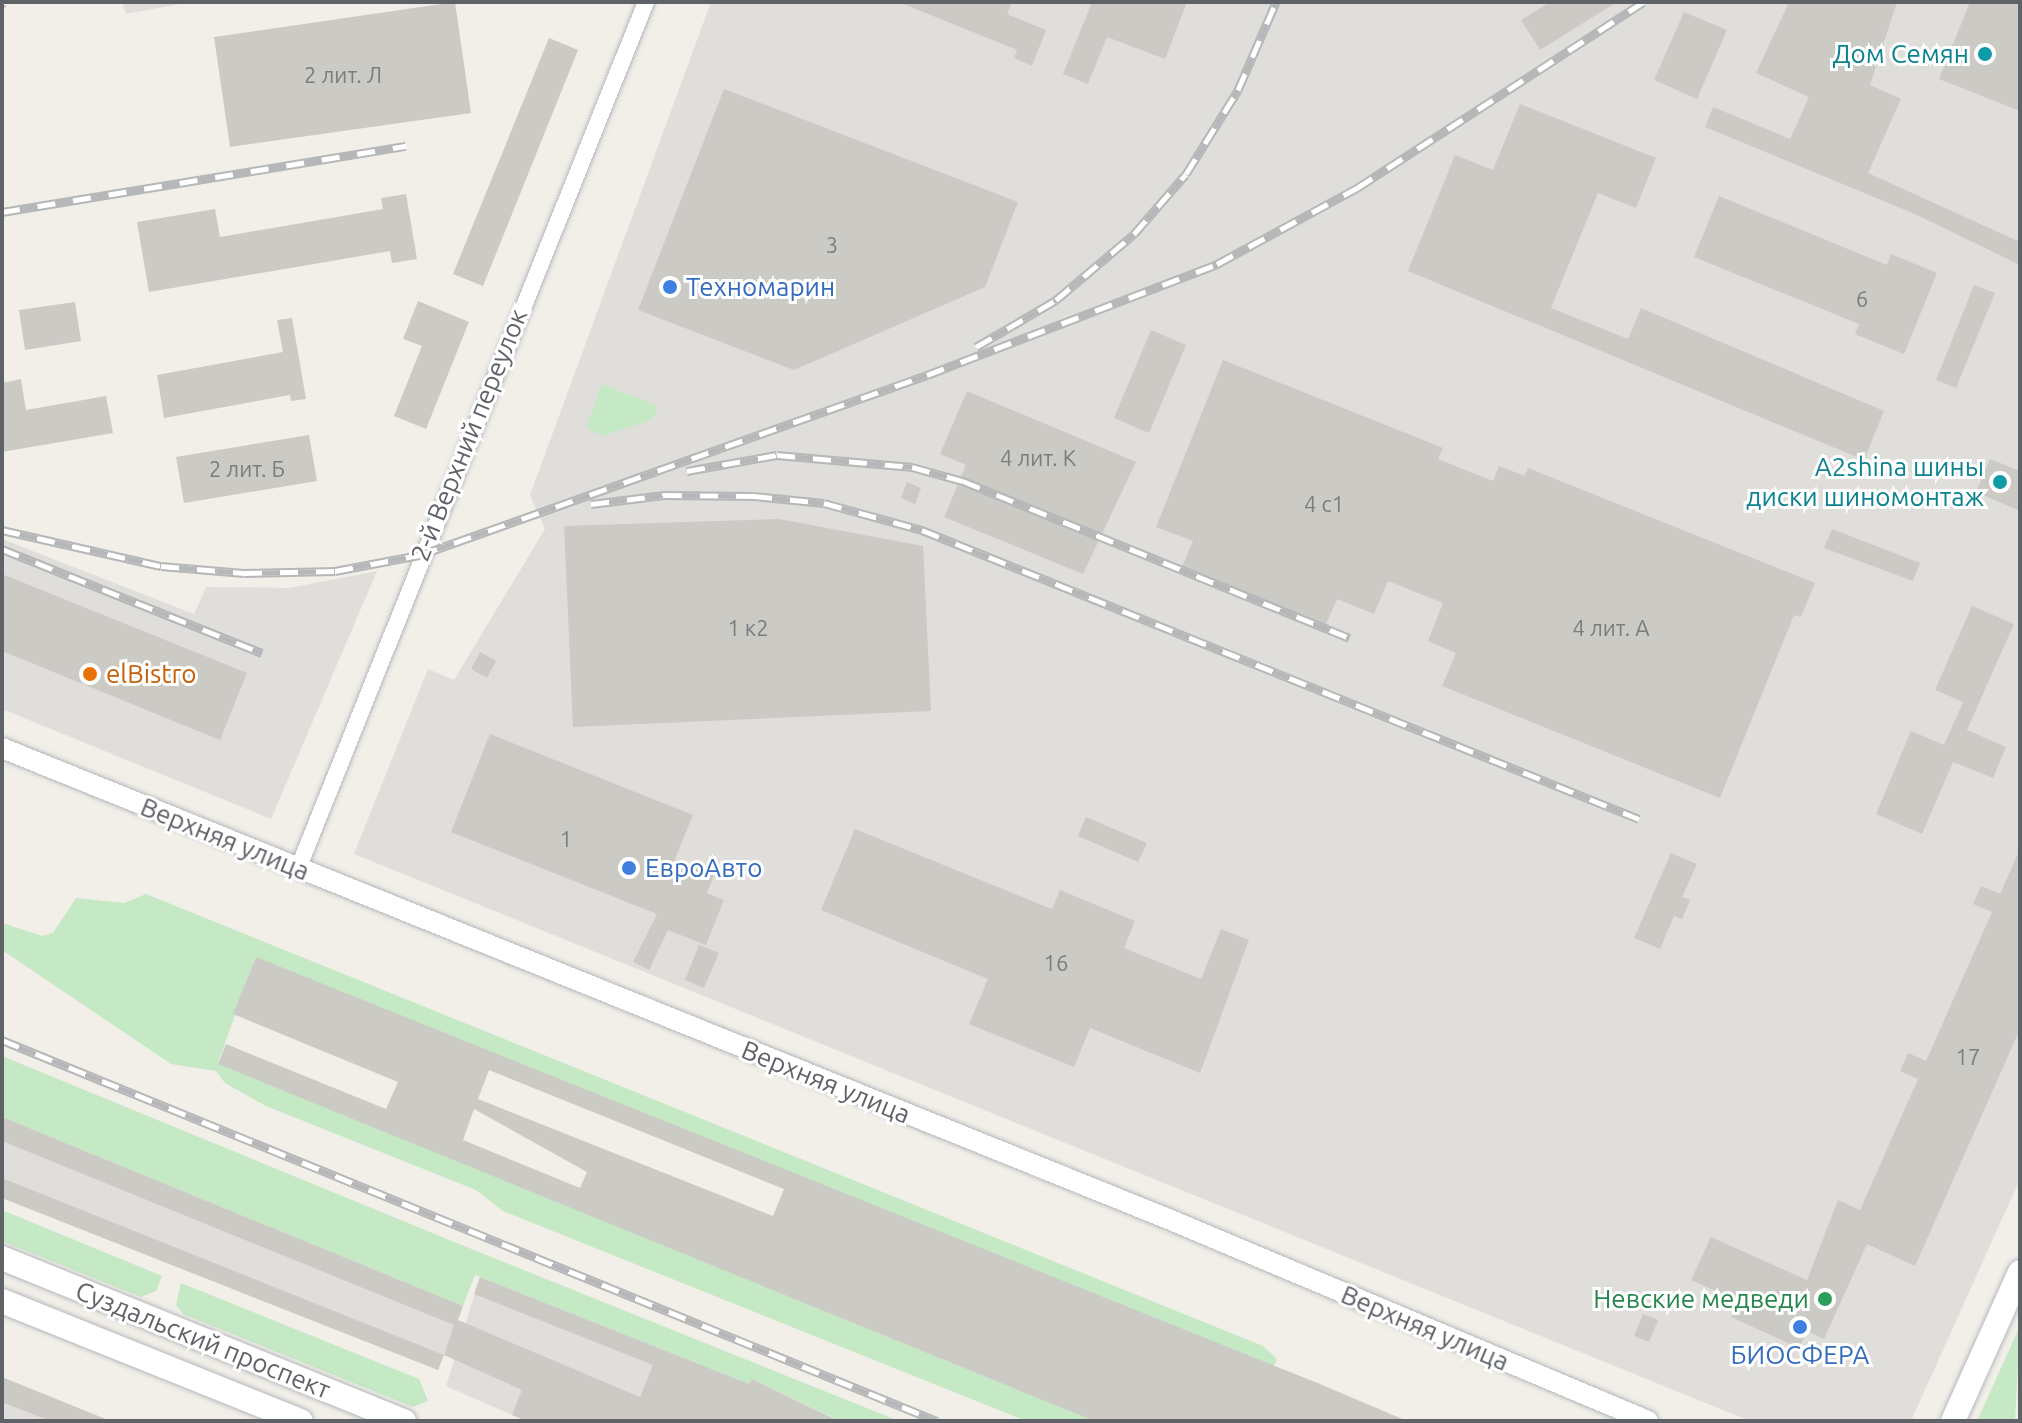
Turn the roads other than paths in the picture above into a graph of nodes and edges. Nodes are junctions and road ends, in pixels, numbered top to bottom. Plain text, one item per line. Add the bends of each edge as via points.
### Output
1 (646, 2) edge
2 (2, 748) edge
3 (298, 869) junction
4 (2, 1258) edge
5 (2020, 1272) edge
6 (2, 1301) edge
7 (301, 1421) edge
8 (404, 1421) edge
9 (1648, 1421) edge
10 (1953, 1421) edge

1 - 3 street, 2-й Верхний переулок
2 - 3 street, Верхняя улица
3 - 9 street, Верхняя улица via 1166,1218
4 - 8 main road, Суздальский проспект
5 - 10 main road
6 - 7 main road, Суздальский проспект

